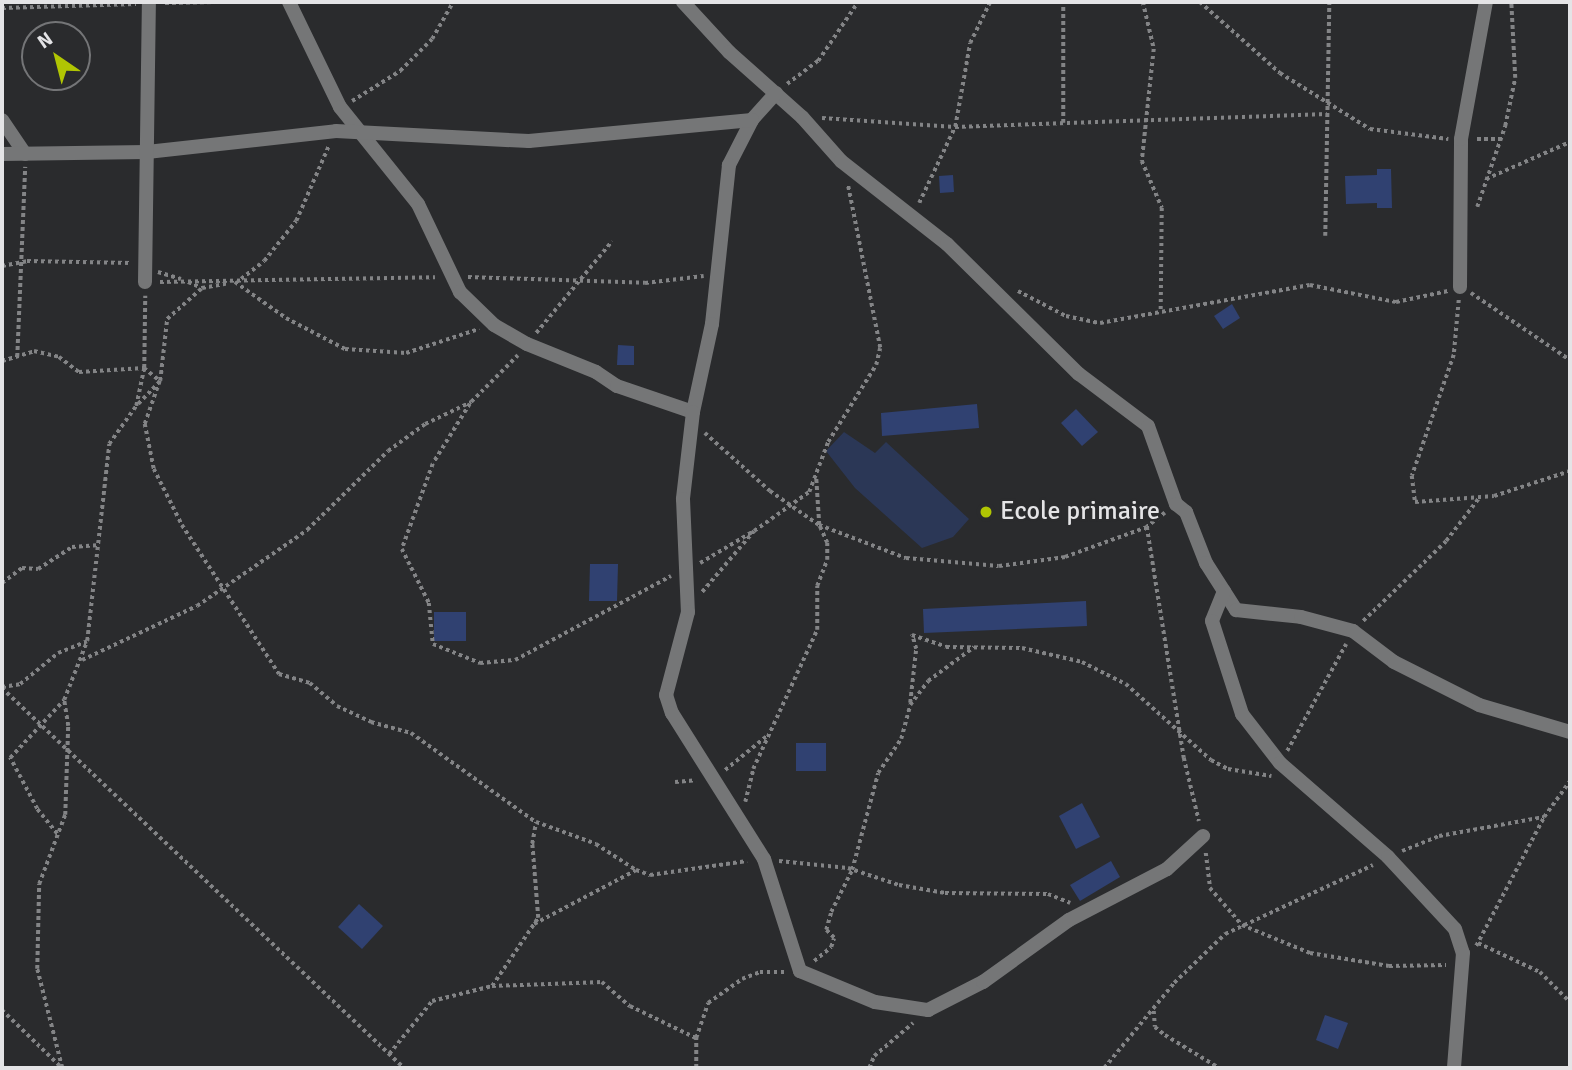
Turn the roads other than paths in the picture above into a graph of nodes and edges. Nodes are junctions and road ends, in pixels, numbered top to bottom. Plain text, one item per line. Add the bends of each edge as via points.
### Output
1 (289, 2) edge
2 (682, 2) edge
3 (1486, 2) edge
4 (149, 3) edge
5 (776, 93) junction
6 (2, 120) edge
7 (752, 120) junction
8 (356, 131) junction
9 (147, 152) junction
10 (2, 154) edge
11 (25, 154) junction
12 (145, 275) road end
13 (1460, 286) road end
14 (693, 412) junction
15 (1223, 591) junction
16 (1570, 732) edge
17 (1203, 836) road end
18 (1454, 1068) edge

1 - 8 street
2 - 5 street
3 - 13 street via 1461,139
4 - 9 street
5 - 7 street
5 - 15 street via 841,161 913,216 1079,374 1148,426 1176,504 1186,512 1206,563
6 - 11 street
7 - 8 street via 529,141
7 - 14 street via 729,165 712,324
8 - 9 street
8 - 14 street via 418,204 451,276 495,326 617,386
9 - 11 street
9 - 12 street
10 - 11 street
14 - 17 street via 682,499 688,612 666,695 672,713 764,859 800,971 875,1002 928,1010 983,982 1087,910 1167,869
15 - 16 street via 1236,610 1301,617 1353,631 1394,662 1479,705
15 - 18 street via 1212,621 1242,714 1280,763 1388,858 1455,929 1463,953

